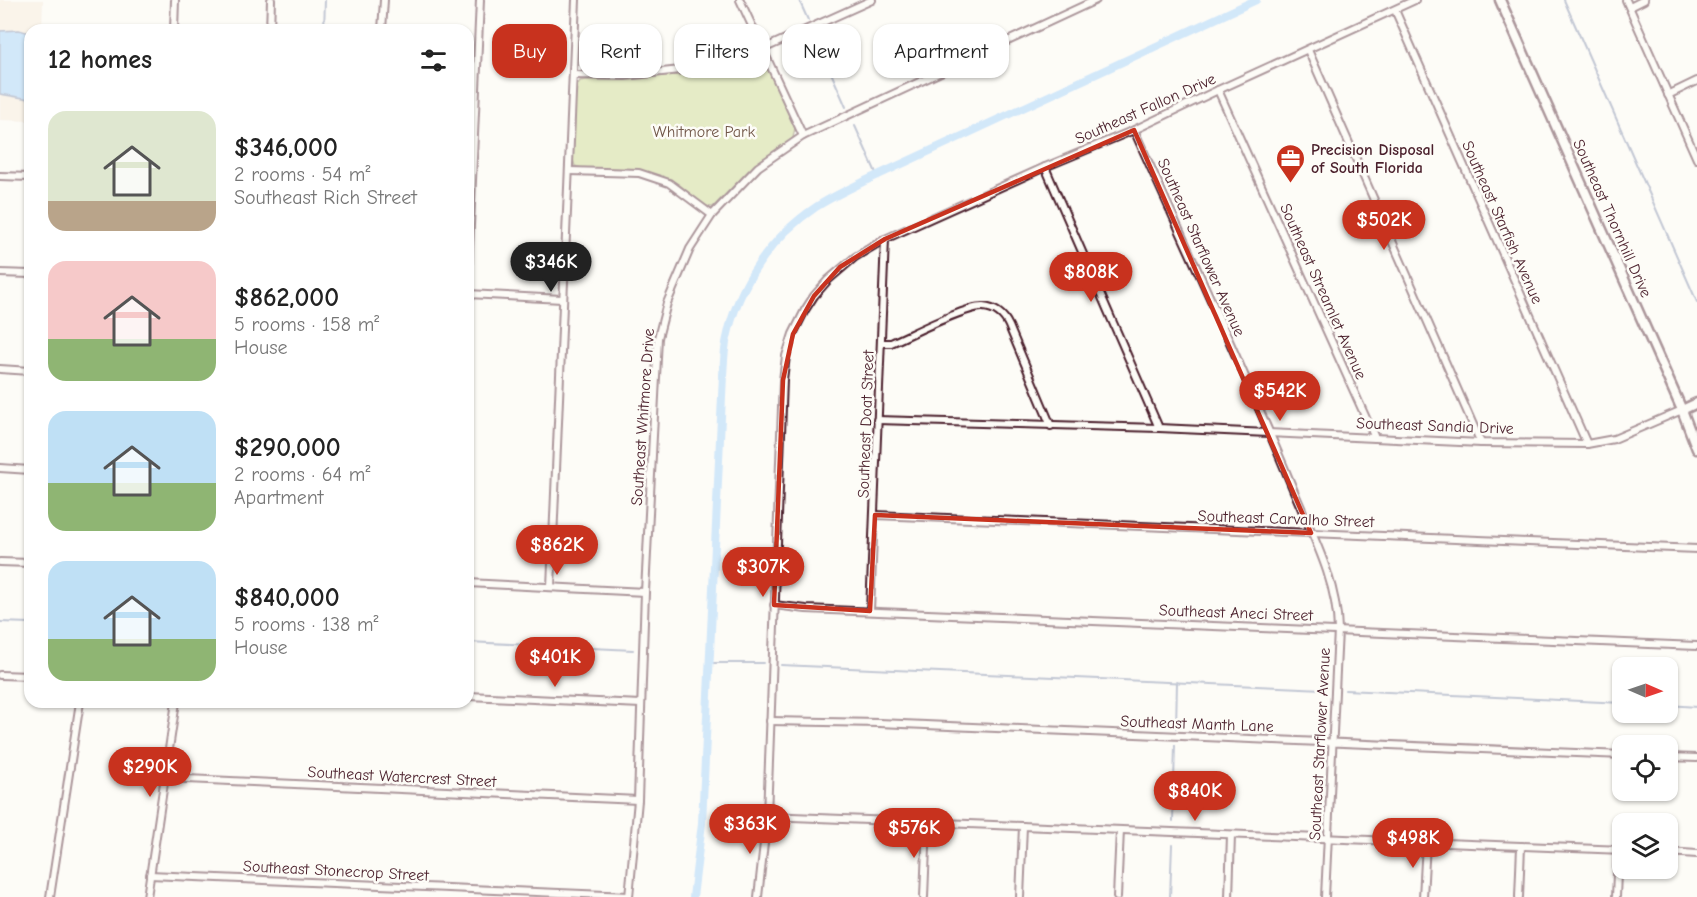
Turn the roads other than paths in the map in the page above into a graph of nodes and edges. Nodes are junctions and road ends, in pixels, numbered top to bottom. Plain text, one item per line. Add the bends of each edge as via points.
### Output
1 (175, 0) edge
2 (272, 0) edge
3 (384, 0) edge
4 (480, 0) edge
5 (576, 0) edge
6 (740, 0) edge
7 (872, 0) edge
8 (1072, 0) edge
9 (1096, 0) edge
10 (1415, 0) edge
11 (1500, 0) edge
12 (1644, 0) edge
13 (1628, 3) edge
14 (1076, 9) junction
15 (1395, 10) junction
16 (174, 24) edge
17 (270, 24) edge
18 (382, 24) edge
19 (751, 24) edge
20 (770, 46) edge
21 (1308, 50) junction
22 (770, 64) edge
23 (674, 71) edge
24 (573, 75) junction
25 (1697, 81) edge
26 (1218, 90) junction
27 (1668, 95) junction
28 (1134, 130) junction
29 (474, 135) edge
30 (803, 136) junction
31 (1697, 159) edge
32 (1044, 167) junction
33 (570, 171) junction
34 (0, 176) edge
35 (24, 177) edge
36 (712, 215) junction
37 (885, 239) junction
38 (0, 273) edge
39 (24, 274) edge
40 (474, 294) edge
41 (562, 299) junction
42 (882, 343) junction
43 (0, 369) edge
44 (24, 371) edge
45 (1697, 403) edge
46 (1682, 410) junction
47 (877, 420) junction
48 (1051, 426) junction
49 (1160, 428) junction
50 (1270, 433) junction
51 (1375, 438) junction
52 (1481, 443) junction
53 (1587, 444) junction
54 (1697, 449) edge
55 (0, 468) edge
56 (24, 470) edge
57 (875, 515) junction
58 (1311, 532) junction
59 (1697, 549) edge
60 (0, 562) edge
61 (24, 563) edge
62 (474, 583) edge
63 (551, 587) junction
64 (645, 592) junction
65 (774, 605) junction
66 (870, 611) junction
67 (1338, 630) junction
68 (1697, 646) edge
69 (0, 675) edge
70 (24, 676) edge
71 (474, 696) edge
72 (641, 704) junction
73 (79, 708) edge
74 (175, 708) edge
75 (770, 721) junction
76 (1333, 742) junction
77 (1612, 755) edge
78 (1678, 757) edge
79 (1697, 758) edge
80 (165, 778) junction
81 (638, 800) junction
82 (767, 816) junction
83 (927, 823) junction
84 (1023, 826) junction
85 (1120, 831) junction
86 (1231, 835) junction
87 (1328, 838) junction
88 (1426, 843) junction
89 (1521, 846) junction
90 (1612, 850) edge
91 (1678, 853) edge
92 (1697, 854) edge
93 (150, 875) junction
94 (1618, 879) edge
95 (50, 897) edge
96 (147, 897) edge
97 (629, 897) edge
98 (758, 897) edge
99 (924, 897) edge
100 (1020, 897) edge
101 (1117, 897) edge
102 (1229, 897) edge
103 (1325, 897) edge
104 (1423, 897) edge
105 (1519, 897) edge
106 (1616, 897) edge

1 - 16 street
2 - 17 street
3 - 18 street
4 - 29 street
5 - 24 street
6 - 19 street
7 - 20 street
8 - 14 street
9 - 14 street, Southeast Whitmore Drive
10 - 15 street, Southeast Fallon Drive
11 - 46 street, Southeast Thornhill Drive
12 - 13 street
13 - 27 street
14 - 30 street, Southeast Whitmore Drive
15 - 21 street, Southeast Fallon Drive
15 - 53 street, Southeast Starfish Avenue
21 - 26 street, Southeast Fallon Drive
21 - 52 street
22 - 30 street
23 - 24 street via 625,76
24 - 33 street
25 - 27 street
26 - 28 street, Southeast Fallon Drive
26 - 51 street, Southeast Streamlet Avenue
27 - 31 street
28 - 32 street, Southeast Fallon Drive
28 - 50 street, Southeast Starflower Avenue
30 - 36 street, Southeast Whitmore Drive via 758,167
32 - 37 street, Southeast Fallon Drive
32 - 49 street
33 - 36 street via 649,176 669,183
33 - 41 street
34 - 35 street
36 - 64 street, Southeast Whitmore Drive via 690,249 657,338
37 - 42 street, Southeast Doat Street
37 - 65 street, Southeast Fallon Drive via 840,267 814,296 786,356
38 - 39 street
40 - 41 street
41 - 63 street
42 - 47 street, Southeast Doat Street
42 - 48 street via 891,344 971,308 986,307 998,312 1006,320
43 - 44 street
45 - 46 street, Southeast Sandia Drive
46 - 53 street, Southeast Sandia Drive via 1614,439
46 - 54 street, Southeast Thornhill Drive
47 - 48 street, Southeast Sandia Drive
47 - 57 street, Southeast Doat Street
48 - 49 street, Southeast Sandia Drive
49 - 50 street, Southeast Sandia Drive
50 - 51 street, Southeast Sandia Drive
50 - 58 street, Southeast Starflower Avenue
51 - 52 street, Southeast Sandia Drive
52 - 53 street, Southeast Sandia Drive
55 - 56 street
57 - 58 street, Southeast Carvalho Street
57 - 66 street, Southeast Doat Street
58 - 59 street, Southeast Carvalho Street
58 - 67 street, Southeast Starflower Avenue via 1330,578
60 - 61 street
62 - 63 street
63 - 64 street
64 - 72 street, Southeast Whitmore Drive
65 - 66 street, Southeast Aneci Street
65 - 75 street, Southeast Fallon Drive
66 - 67 street, Southeast Aneci Street
67 - 68 street, Southeast Aneci Street
67 - 76 street, Southeast Starflower Avenue
69 - 70 street
71 - 72 street
72 - 81 street, Southeast Whitmore Drive
73 - 95 street
74 - 80 street
75 - 76 street, Southeast Manth Lane
75 - 82 street, Southeast Fallon Drive
76 - 77 street, Southeast Manth Lane
76 - 87 street, Southeast Starflower Avenue
78 - 79 street
80 - 81 street, Southeast Watercrest Street
80 - 93 street
81 - 97 street, Southeast Whitmore Drive
82 - 83 street
82 - 98 street, Southeast Fallon Drive
83 - 84 street
83 - 99 street
84 - 85 street
84 - 100 street
85 - 86 street
85 - 101 street
86 - 87 street
86 - 102 street
87 - 88 street
87 - 103 street, Southeast Starflower Avenue
88 - 89 street
88 - 104 street
89 - 90 street
89 - 105 street
91 - 92 street
93 - 96 street
93 - 97 street, Southeast Stonecrop Street
94 - 106 street

